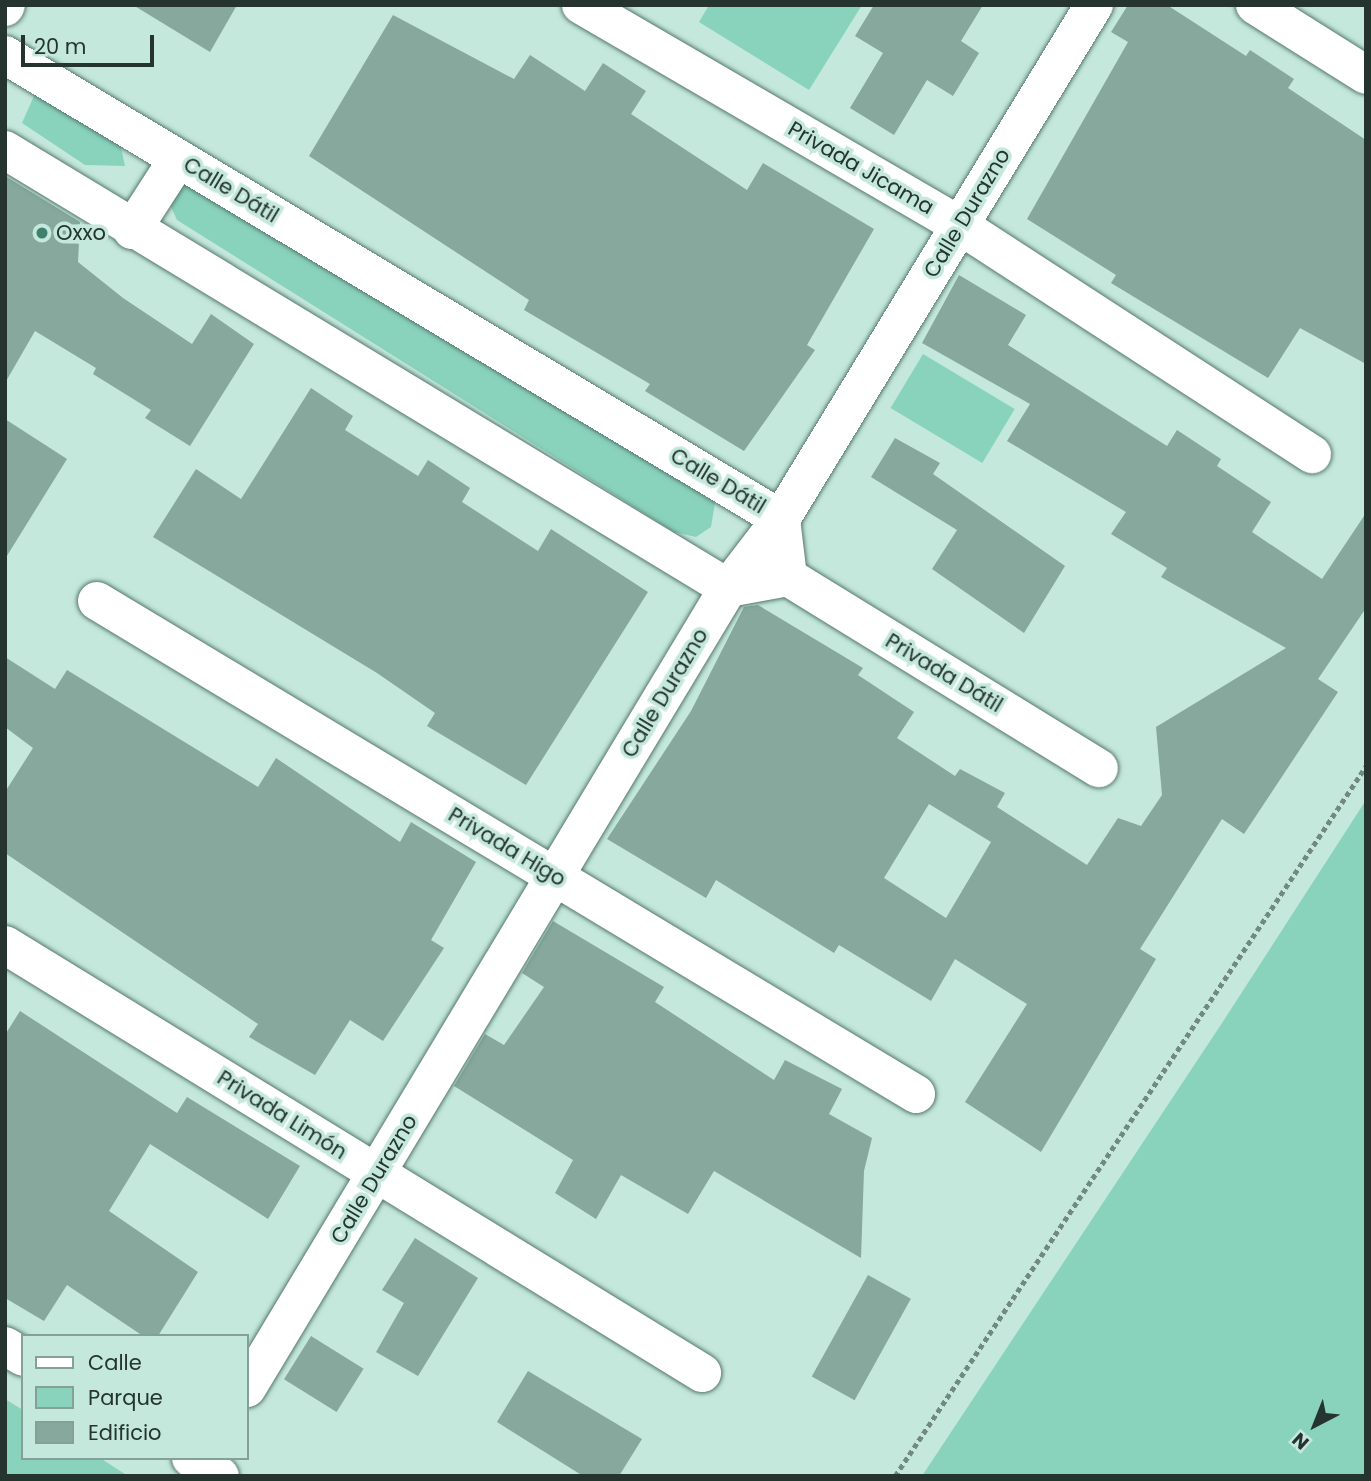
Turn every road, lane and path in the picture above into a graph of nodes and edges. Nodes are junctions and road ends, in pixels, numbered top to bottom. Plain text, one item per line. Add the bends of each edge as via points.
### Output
1 (581, 5) edge
2 (1094, 5) edge
3 (1255, 5) edge
4 (5, 55) edge
5 (1366, 75) edge
6 (5, 150) edge
7 (178, 159) junction
8 (959, 225) junction
9 (132, 230) junction
10 (1312, 454) dead end
11 (781, 519) junction
12 (788, 577) junction
13 (728, 588) junction
14 (97, 601) dead end
15 (1366, 766) edge
16 (1100, 768) dead end
17 (556, 877) junction
18 (5, 945) edge
19 (916, 1094) dead end
20 (377, 1174) junction
21 (5, 1346) edge
22 (21, 1356) edge
23 (702, 1373) dead end
24 (248, 1386) edge
25 (895, 1476) edge

1 - 8 street, Privada Jicama
2 - 8 street, Calle Durazno
3 - 5 street
4 - 7 street, Calle Dátil
6 - 9 street
7 - 9 street
7 - 11 street, Calle Dátil
8 - 10 street, Privada Jicama
8 - 11 street, Calle Durazno
9 - 13 street
11 - 12 street, Calle Dátil
11 - 13 street, Calle Durazno
12 - 13 street
12 - 16 street, Privada Dátil
13 - 17 street, Calle Durazno
14 - 17 street, Privada Higo
15 - 25 path
17 - 19 street, Privada Higo
17 - 20 street, Calle Durazno
18 - 20 street, Privada Limón
20 - 23 street, Privada Limón
20 - 24 street, Calle Durazno
21 - 22 street

